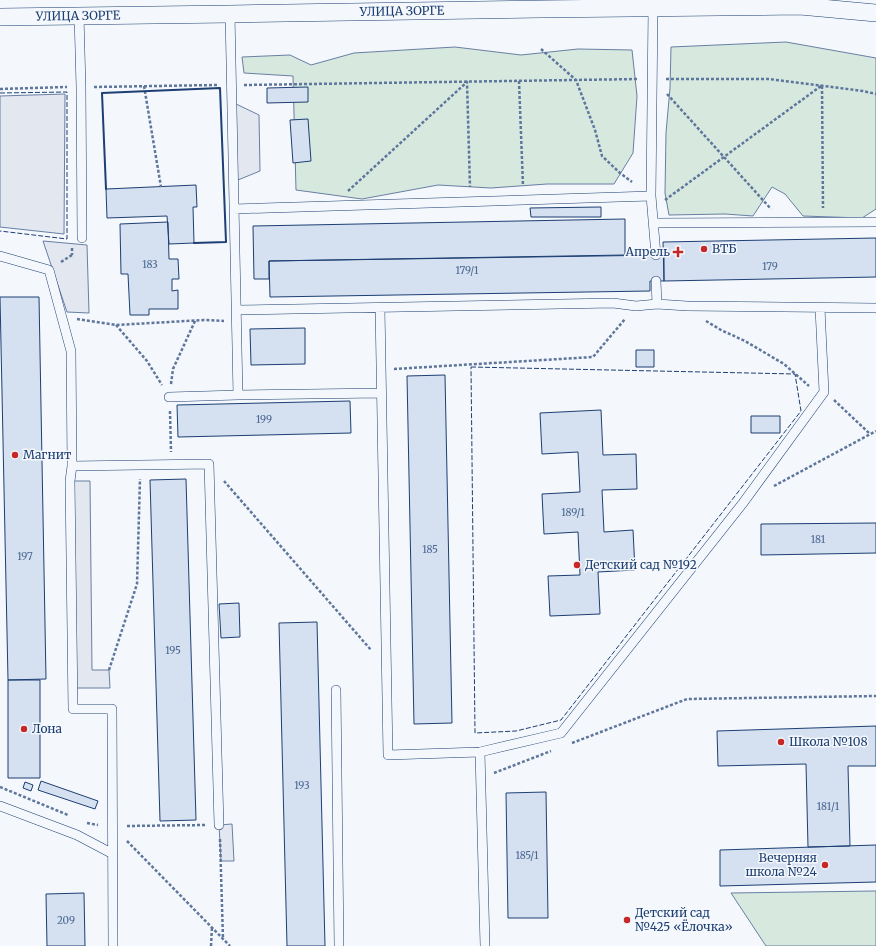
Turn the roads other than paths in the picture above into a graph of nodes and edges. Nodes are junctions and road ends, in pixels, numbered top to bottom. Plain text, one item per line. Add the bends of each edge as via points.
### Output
1 (800, 3) edge
2 (653, 8) junction
3 (876, 13) edge
4 (230, 14) junction
5 (79, 15) junction
6 (0, 17) edge
7 (652, 196) junction
8 (234, 209) junction
9 (876, 222) edge
10 (654, 223) junction
11 (82, 238) road end
12 (656, 255) dead end
13 (0, 256) edge
14 (656, 281) dead end
15 (657, 304) junction
16 (380, 308) junction
17 (820, 308) junction
18 (876, 308) edge
19 (236, 310) junction
20 (381, 393) junction
21 (238, 395) junction
22 (169, 397) road end
23 (72, 466) junction
24 (336, 690) dead end
25 (480, 752) junction
26 (0, 806) edge
27 (219, 825) road end
28 (113, 854) junction
29 (113, 946) edge
30 (339, 946) edge
31 (485, 946) edge

1 - 2 street, УЛИЦА ЗОРГЕ
1 - 3 street, УЛИЦА ЗОРГЕ
2 - 4 street, УЛИЦА ЗОРГЕ
2 - 7 lane
4 - 5 street, УЛИЦА ЗОРГЕ
4 - 8 lane
5 - 6 street, УЛИЦА ЗОРГЕ
5 - 11 lane
7 - 8 lane
7 - 10 lane
8 - 19 lane
9 - 10 lane
10 - 12 lane
13 - 23 lane via 49,270 71,351
14 - 15 lane
15 - 16 lane
15 - 17 lane
16 - 19 lane
16 - 20 lane
17 - 18 lane
17 - 25 lane via 824,392 743,503 561,733
19 - 21 lane
20 - 21 lane
20 - 25 lane via 388,755
21 - 22 lane
23 - 27 lane via 209,464
23 - 28 lane via 70,481 73,709 112,709
24 - 30 lane
25 - 31 lane
26 - 28 lane via 77,835
28 - 29 lane

